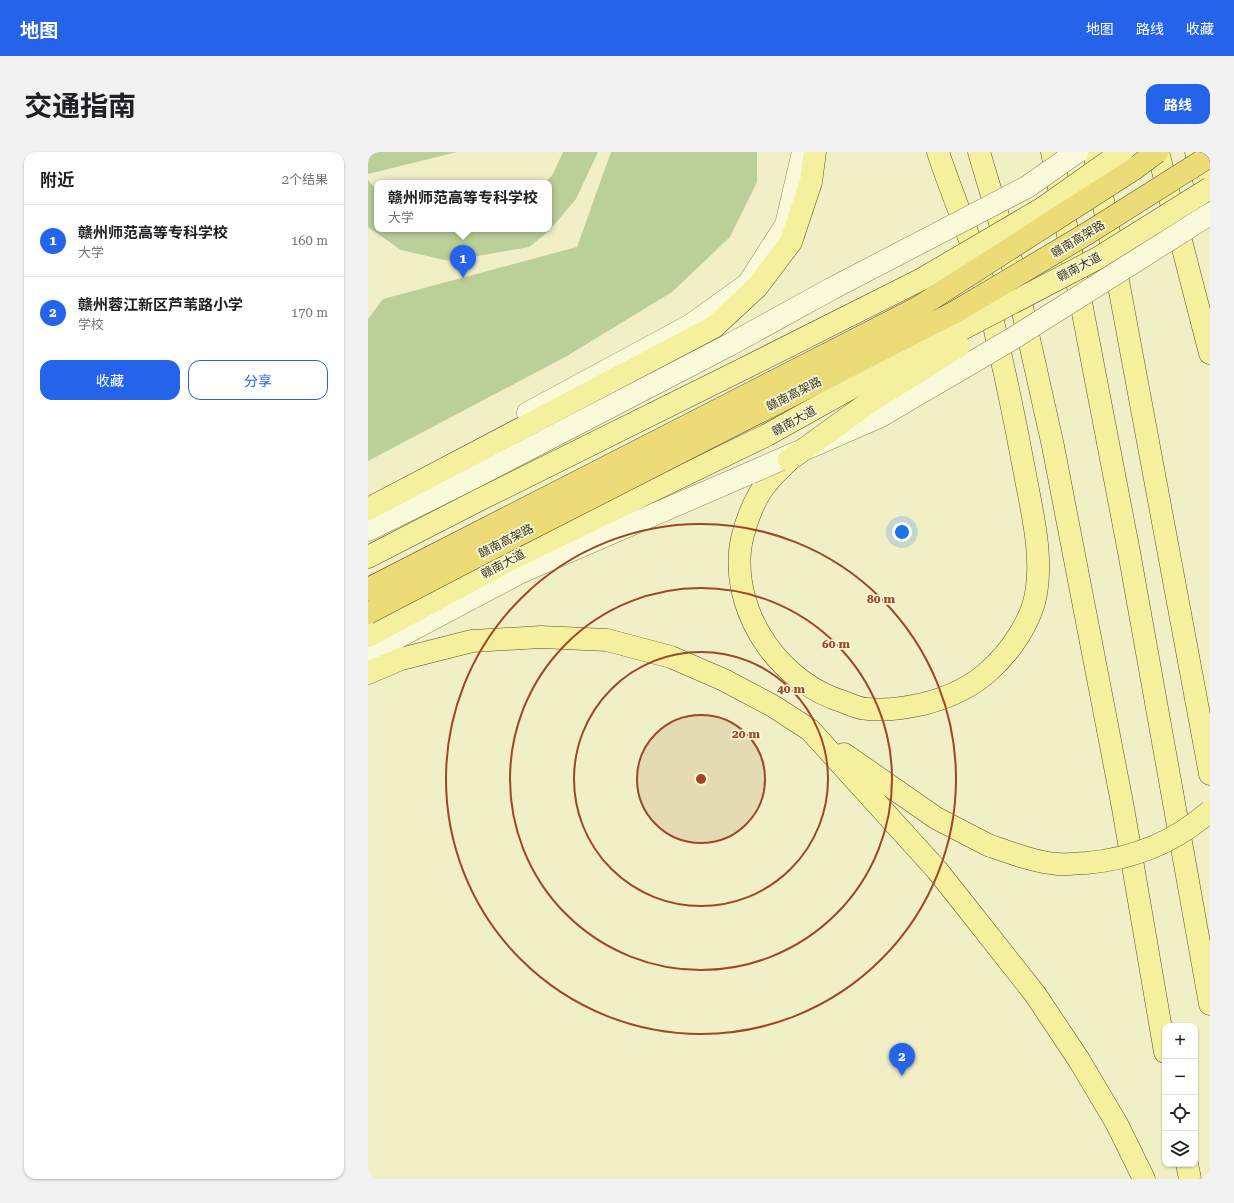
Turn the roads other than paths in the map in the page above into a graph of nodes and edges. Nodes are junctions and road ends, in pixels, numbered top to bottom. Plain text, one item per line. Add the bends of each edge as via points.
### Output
1 (803, 152) edge
2 (815, 152) edge
3 (938, 152) edge
4 (979, 152) edge
5 (1052, 152) edge
6 (1077, 152) edge
7 (1094, 152) edge
8 (1122, 152) edge
9 (1157, 152) edge
10 (1196, 152) edge
11 (1210, 156) edge
12 (1210, 188) edge
13 (1210, 202) edge
14 (1210, 214) edge
15 (1098, 258) junction
16 (1210, 353) edge
17 (796, 455) junction
18 (368, 499) edge
19 (368, 509) edge
20 (368, 530) edge
21 (368, 557) edge
22 (368, 589) edge
23 (368, 613) edge
24 (368, 636) edge
25 (368, 653) edge
26 (368, 673) edge
27 (810, 730) junction
28 (1210, 774) edge
29 (1210, 810) edge
30 (1210, 1004) edge
31 (1162, 1035) edge
32 (1188, 1167) edge
33 (1144, 1179) edge
34 (1190, 1179) edge

1 - 18 street via 786,225 748,284 691,325
2 - 19 main road via 811,182 791,242 757,287 714,327
3 - 17 main road via 982,279 1007,387 1038,558 1036,595 1023,629 1005,656 979,680 944,698 905,708 866,709 831,698 797,678 772,654 753,622 741,586 740,551 749,515 766,484
4 - 31 main road via 1012,263 1053,446 1123,808
5 - 30 main road
6 - 20 street, bridge via 1028,187 831,288 733,343
7 - 28 main road
8 - 21 main road, bridge via 1043,208 922,279
9 - 16 main road
9 - 22 highway, 赣南高架路, bridge via 1134,170 919,307
10 - 13 main road
11 - 23 highway, 赣南高架路, bridge via 1088,234 955,312
12 - 15 main road, 赣南大道, bridge
14 - 17 street, bridge via 1012,339 886,413
15 - 17 main road, bridge via 878,397
15 - 24 main road, 赣南大道, bridge via 882,371 767,435 513,558
17 - 25 street, bridge via 519,572
26 - 27 main road via 401,659 472,641 541,637 607,640 671,657 724,680 773,706
27 - 29 main road, bridge via 936,818 988,845 1028,859 1060,865 1106,861 1148,850 1191,827
27 - 33 main road via 937,870 1035,994 1079,1060 1117,1124
32 - 34 main road

